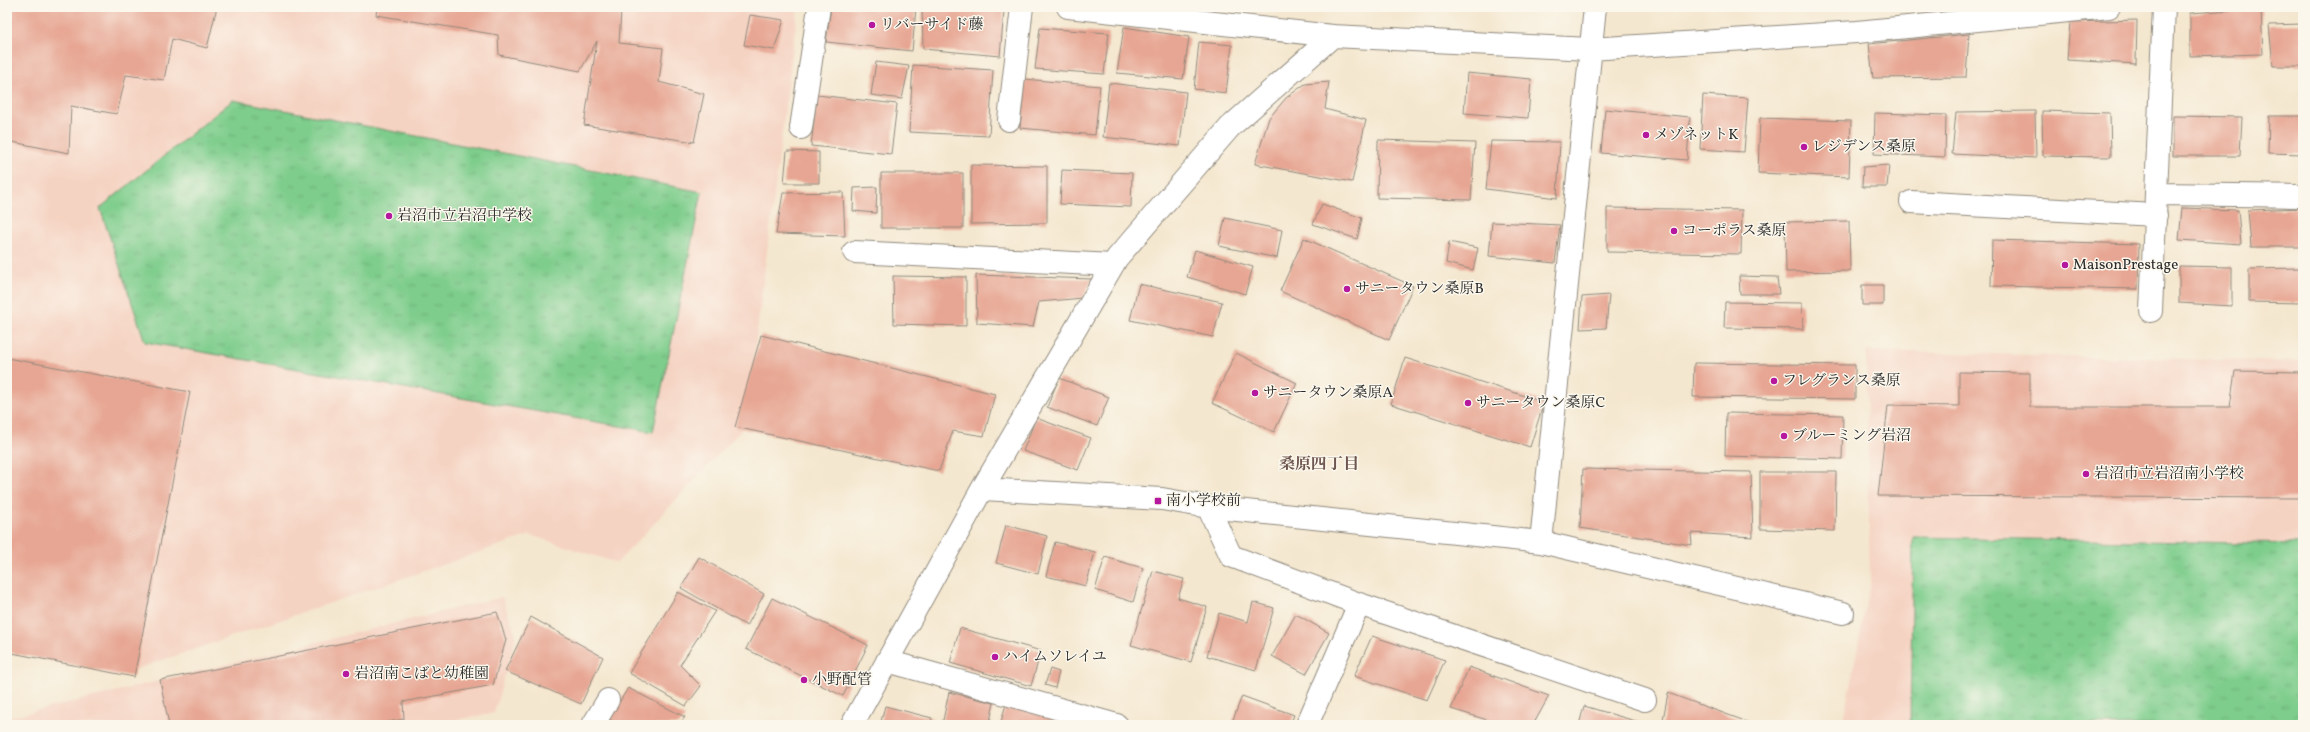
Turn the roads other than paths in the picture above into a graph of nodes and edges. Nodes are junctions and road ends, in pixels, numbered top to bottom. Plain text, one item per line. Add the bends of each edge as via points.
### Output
1 (819, 7) edge
2 (1022, 7) edge
3 (1068, 7) edge
4 (1595, 7) edge
5 (2109, 7) edge
6 (2164, 7) edge
7 (1333, 36) junction
8 (1590, 46) junction
9 (1009, 120) dead end
10 (801, 128) dead end
11 (2303, 196) edge
12 (1911, 202) dead end
13 (2156, 204) junction
14 (854, 252) dead end
15 (1113, 265) junction
16 (2151, 311) dead end
17 (982, 489) junction
18 (1208, 507) junction
19 (1541, 542) junction
20 (1359, 604) junction
21 (1843, 614) dead end
22 (887, 661) junction
23 (608, 700) dead end
24 (1645, 700) dead end
25 (594, 725) edge
26 (852, 725) edge
27 (1117, 725) edge
28 (1307, 725) edge

1 - 10 street
2 - 9 street
3 - 7 street
4 - 8 street
5 - 8 street via 1856,32
6 - 13 street
7 - 8 street
7 - 15 street via 1230,127
8 - 19 street
11 - 13 street
12 - 13 street
13 - 16 street
14 - 15 street
15 - 17 street
17 - 18 street via 1162,498
17 - 22 street
18 - 19 street
18 - 20 street via 1231,556
19 - 21 street
20 - 24 street
20 - 28 street
22 - 26 street
22 - 27 street
23 - 25 street

